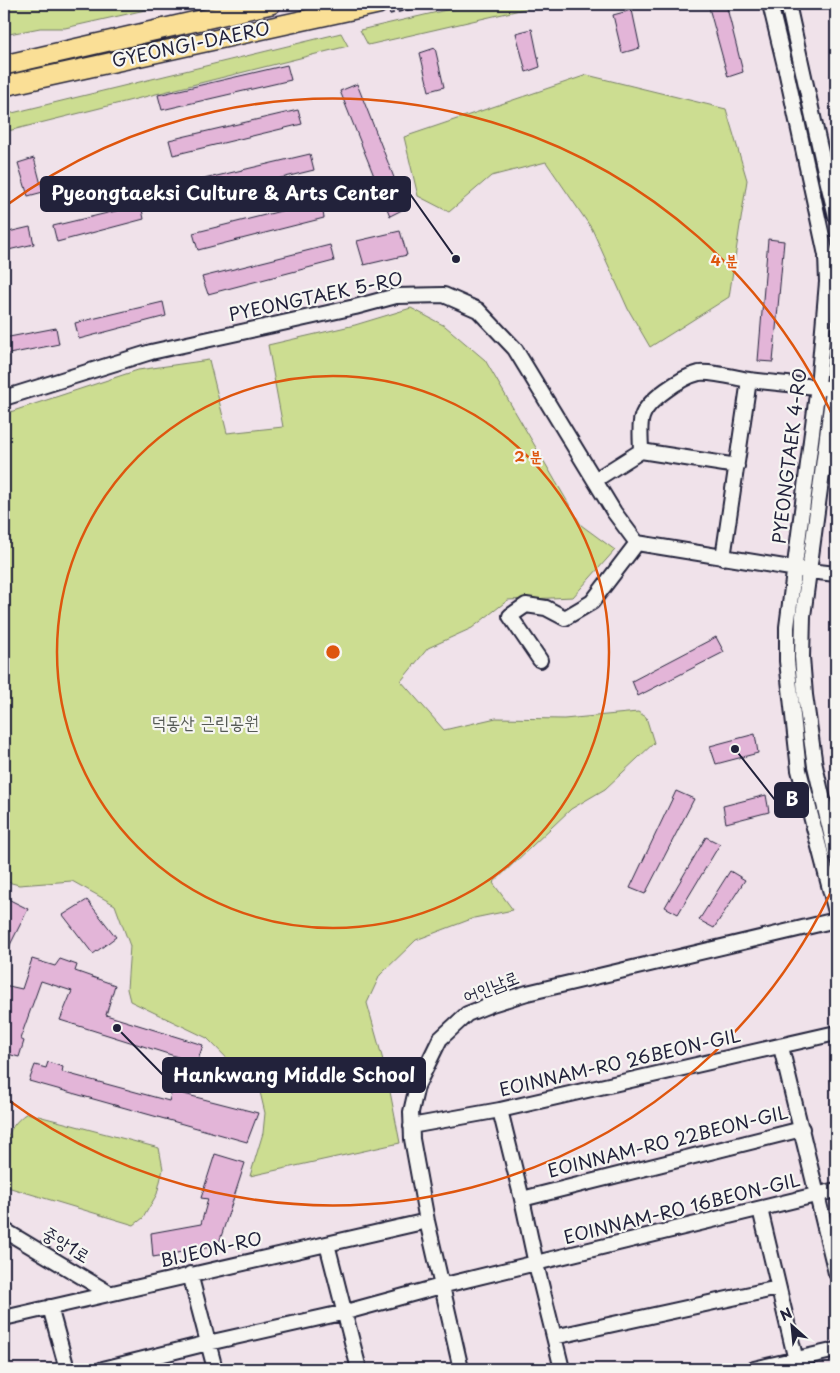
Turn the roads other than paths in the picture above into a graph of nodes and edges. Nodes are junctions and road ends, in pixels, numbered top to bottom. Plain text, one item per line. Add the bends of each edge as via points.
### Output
1 (271, 4) edge
2 (378, 4) edge
3 (770, 4) edge
4 (788, 4) edge
5 (4, 56) edge
6 (41, 56) junction
7 (4, 65) edge
8 (4, 86) edge
9 (836, 216) edge
10 (836, 369) edge
11 (749, 380) junction
12 (818, 386) junction
13 (835, 390) edge
14 (4, 398) edge
15 (641, 451) junction
16 (737, 466) junction
17 (594, 480) junction
18 (637, 543) junction
19 (723, 558) junction
20 (802, 570) junction
21 (836, 574) edge
22 (540, 660) dead end
23 (836, 855) edge
24 (836, 912) edge
25 (836, 920) edge
26 (836, 1033) edge
27 (781, 1046) junction
28 (500, 1110) junction
29 (411, 1126) junction
30 (802, 1129) junction
31 (836, 1190) edge
32 (818, 1195) junction
33 (522, 1199) junction
34 (760, 1208) junction
35 (427, 1220) junction
36 (4, 1230) edge
37 (327, 1244) junction
38 (536, 1264) junction
39 (836, 1273) edge
40 (190, 1274) junction
41 (442, 1286) junction
42 (778, 1288) junction
43 (109, 1293) junction
44 (50, 1307) junction
45 (346, 1312) junction
46 (4, 1318) edge
47 (554, 1338) junction
48 (208, 1343) junction
49 (836, 1350) edge
50 (797, 1364) edge
51 (67, 1369) edge
52 (103, 1369) edge
53 (215, 1369) edge
54 (360, 1369) edge
55 (461, 1369) edge
56 (562, 1369) edge
57 (754, 1369) edge

1 - 6 main road
2 - 8 main road, GYEONGI-DAERO
3 - 12 street, PYEONGTAEK 4-RO via 826,255 827,282
4 - 9 street
5 - 6 main road via 21,53
6 - 7 main road
10 - 13 street, PYEONGTAEK 4-RO
11 - 12 street
11 - 15 street via 700,373 667,390 646,407 641,418
11 - 16 street
12 - 13 street
12 - 20 street, PYEONGTAEK 4-RO
13 - 20 street, PYEONGTAEK 4-RO
14 - 17 street, PYEONGTAEK 5-RO via 151,352 396,296 444,295 478,310 515,349
15 - 16 street
15 - 17 street
16 - 19 street
17 - 18 street, PYEONGTAEK 5-RO
18 - 19 street
18 - 22 street via 592,602 564,618 546,608 526,605 510,616
19 - 20 street
20 - 21 street
20 - 23 street, PYEONGTAEK 4-RO via 805,695 815,766
20 - 24 street, PYEONGTAEK 4-RO via 787,627 787,661 799,770
25 - 29 street, 어인남로 via 527,993 467,1014 440,1039 427,1065 417,1086
26 - 27 street, EOINNAM-RO 26BEON-GIL
27 - 28 street, EOINNAM-RO 26BEON-GIL
27 - 30 street, EOINNAM-RO 22BEON-GIL
28 - 29 street, EOINNAM-RO 26BEON-GIL
28 - 33 street
29 - 35 street, 어인남로
30 - 32 street
30 - 33 street, EOINNAM-RO 22BEON-GIL
31 - 32 street, EOINNAM-RO 16BEON-GIL
32 - 34 street, EOINNAM-RO 16BEON-GIL
32 - 39 street
33 - 38 street
34 - 38 street, EOINNAM-RO 16BEON-GIL
34 - 42 street
35 - 37 street, BIJEON-RO
35 - 41 street, 어인남로
36 - 43 street, 중앙1로
37 - 40 street, BIJEON-RO
37 - 45 street
38 - 41 street, EOINNAM-RO 16BEON-GIL
38 - 47 street
40 - 43 street, BIJEON-RO
40 - 48 street
41 - 45 street, EOINNAM-RO 16BEON-GIL
41 - 55 street, 어인남로
42 - 47 street
42 - 50 street
43 - 44 street, BIJEON-RO
44 - 46 street, BIJEON-RO
44 - 51 street
45 - 48 street, EOINNAM-RO 16BEON-GIL
45 - 54 street
47 - 56 street
48 - 52 street, EOINNAM-RO 16BEON-GIL
48 - 53 street
49 - 50 street
50 - 57 street

